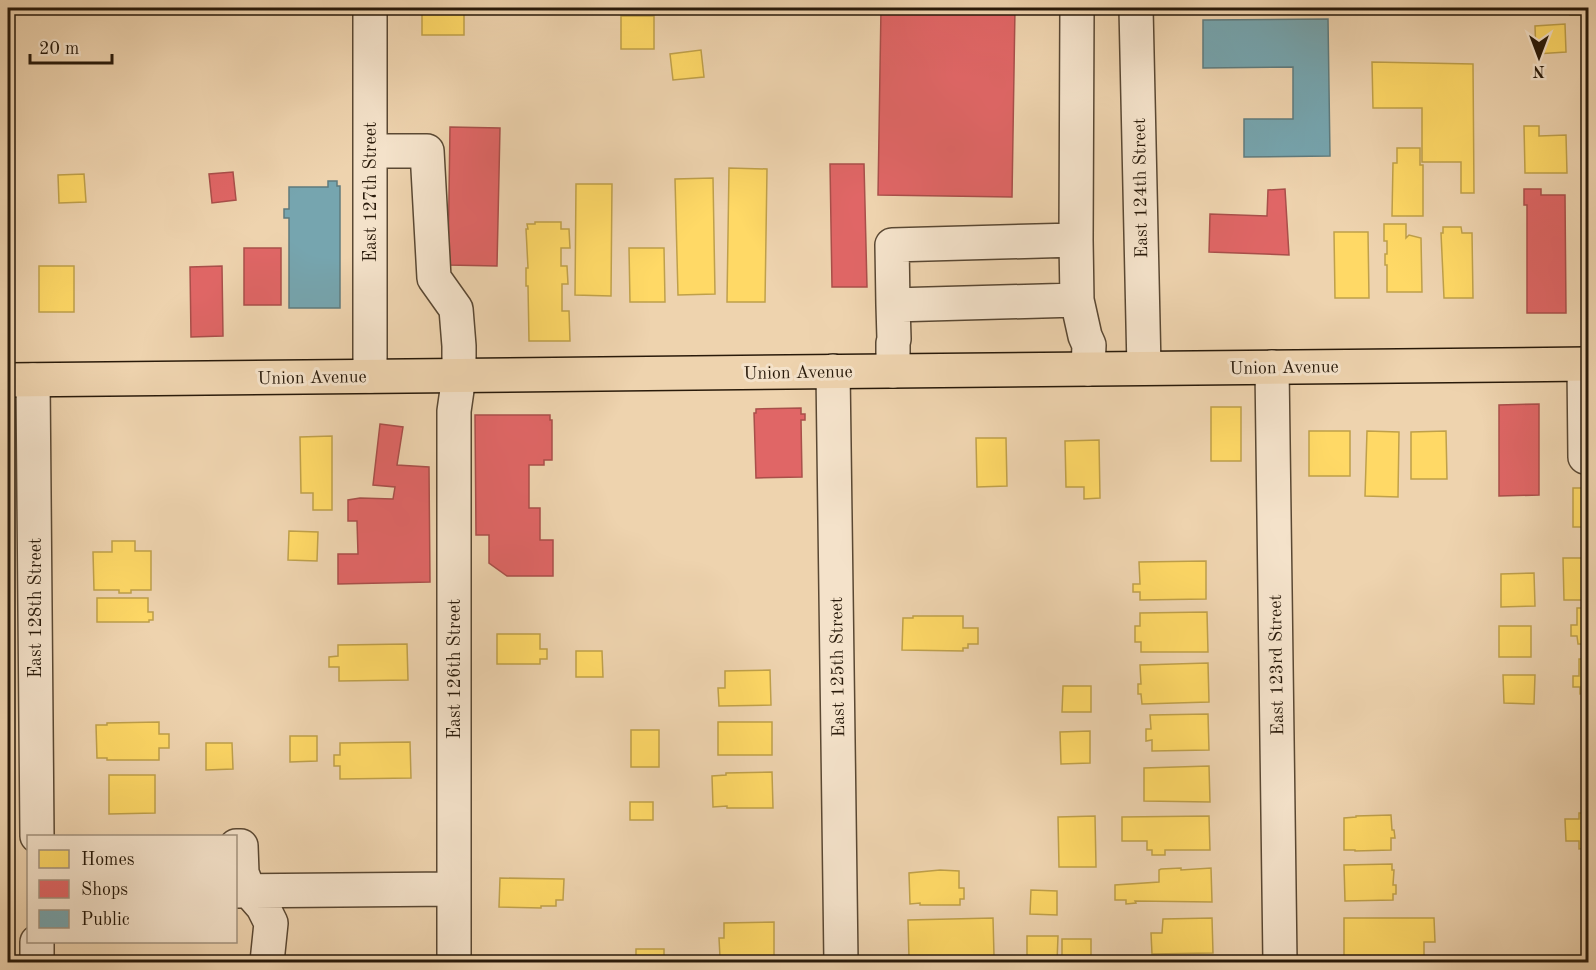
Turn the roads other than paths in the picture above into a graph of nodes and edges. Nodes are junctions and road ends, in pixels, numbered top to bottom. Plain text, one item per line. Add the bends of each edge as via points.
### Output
1 (370, 8) edge
2 (1077, 8) edge
3 (1136, 8) edge
4 (370, 151) junction
5 (1076, 240) junction
6 (1077, 300) junction
7 (893, 305) junction
8 (1586, 364) edge
9 (1272, 367) junction
10 (1144, 368) junction
11 (1088, 369) junction
12 (833, 371) junction
13 (893, 371) junction
14 (370, 376) junction
15 (459, 376) junction
16 (20, 380) edge
17 (1588, 457) edge
18 (37, 835) edge
19 (237, 846) edge
20 (454, 889) junction
21 (242, 891) edge
22 (37, 943) edge
23 (37, 963) edge
24 (267, 963) edge
25 (454, 963) edge
26 (841, 963) edge
27 (1280, 963) edge

1 - 4 street, East 127th Street
2 - 5 street
3 - 10 street, East 124th Street
4 - 14 street, East 127th Street
4 - 15 street, East 126th Street via 427,151 434,278 456,309
5 - 6 street
5 - 7 street via 892,245
6 - 7 street
6 - 11 street via 1089,345
7 - 13 street
8 - 9 main road, Union Avenue
8 - 17 street
9 - 10 main road, Union Avenue
9 - 27 street, East 123rd Street
10 - 11 main road, Union Avenue
11 - 13 main road, Union Avenue
12 - 13 main road, Union Avenue
12 - 15 main road, Union Avenue
12 - 26 street, East 125th Street
14 - 15 main road, Union Avenue
14 - 16 main road, Union Avenue
15 - 20 street, East 126th Street via 454,411
16 - 18 street, East 128th Street
19 - 21 street via 242,846
20 - 21 street
20 - 25 street, East 126th Street
21 - 24 street via 263,907 271,923
22 - 23 street

